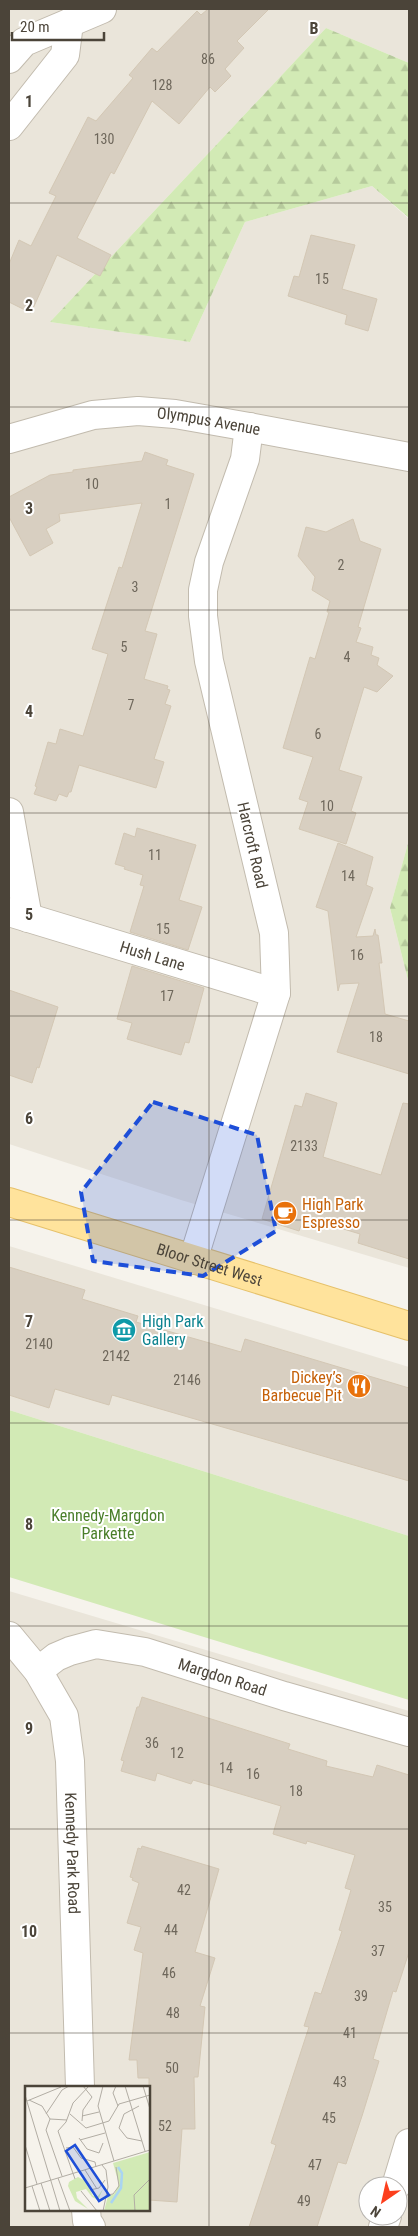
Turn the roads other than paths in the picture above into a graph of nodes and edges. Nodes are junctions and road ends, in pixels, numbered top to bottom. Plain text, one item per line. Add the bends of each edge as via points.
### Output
1 (102, 9) edge
2 (62, 16) edge
3 (9, 59) edge
4 (9, 126) edge
5 (249, 427) junction
6 (9, 439) edge
7 (409, 457) edge
8 (9, 812) edge
9 (18, 915) edge
10 (276, 993) junction
11 (9, 1202) edge
12 (193, 1260) junction
13 (409, 1326) edge
14 (9, 1636) edge
15 (38, 1671) junction
16 (409, 1732) edge
17 (80, 2086) edge
18 (409, 2143) edge
19 (399, 2176) edge
20 (86, 2211) edge
21 (91, 2227) edge

1 - 2 street
2 - 3 street via 24,42
2 - 4 street via 65,55
5 - 6 street, Olympus Avenue via 138,411 93,415
5 - 7 street, Olympus Avenue
5 - 10 street, Harcroft Road via 245,459 209,562 203,590 203,616 209,662 274,933
8 - 9 street, Hush Lane
9 - 10 street, Hush Lane
10 - 12 street, Harcroft Road
11 - 12 main road, Bloor Street West
12 - 13 main road, Bloor Street West
14 - 15 street, Kennedy Park Road
15 - 16 street, Margdon Road via 56,1657 96,1644 145,1652
15 - 17 street, Kennedy Park Road via 64,1716 70,1761
18 - 19 street
20 - 21 street

